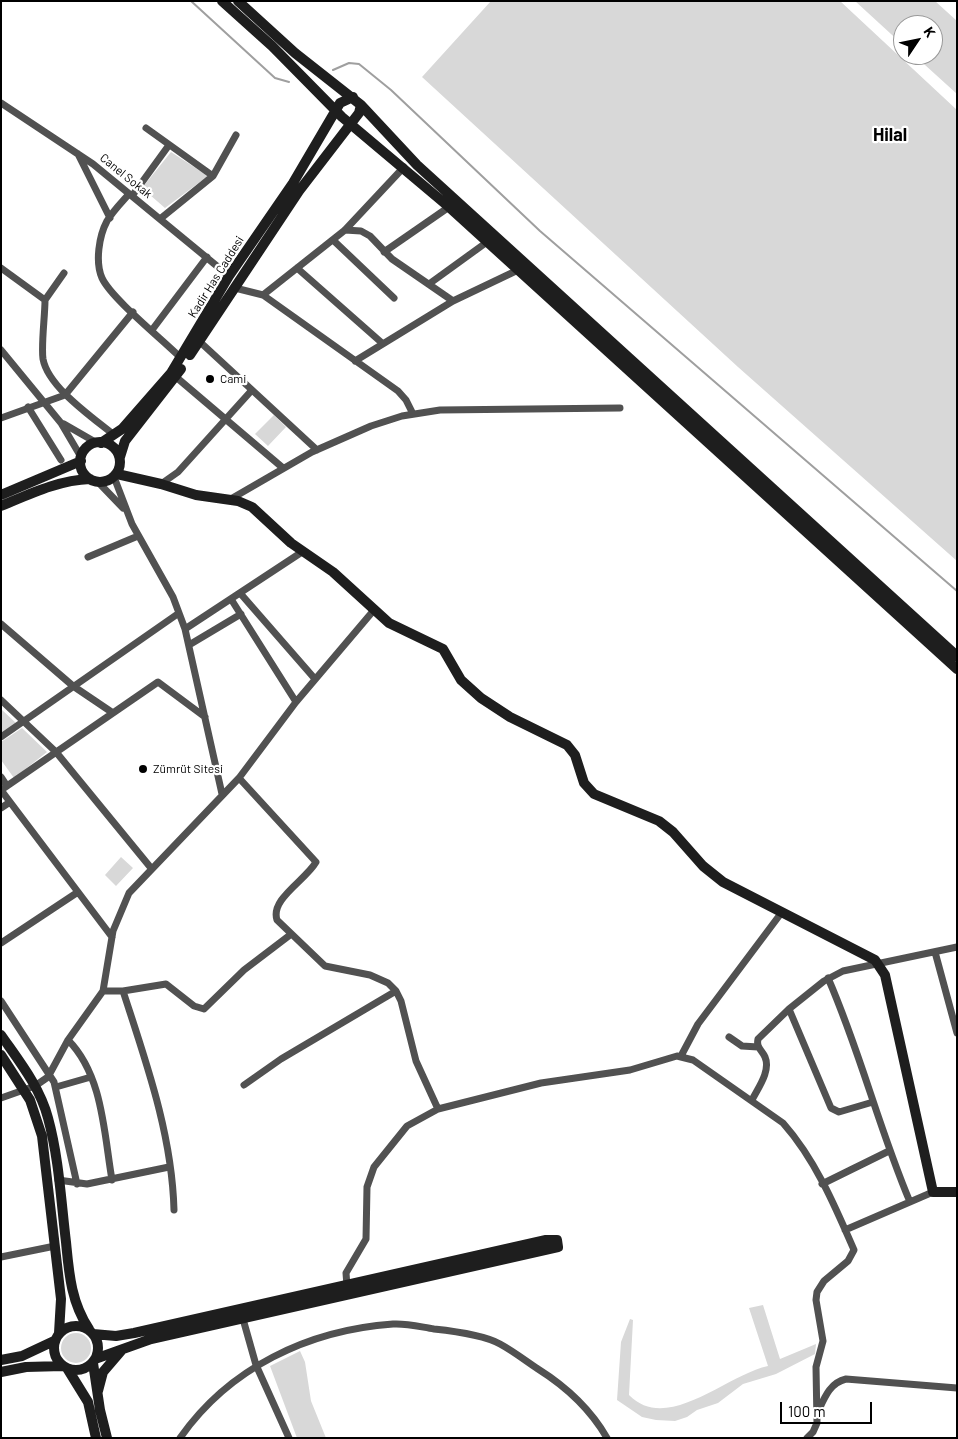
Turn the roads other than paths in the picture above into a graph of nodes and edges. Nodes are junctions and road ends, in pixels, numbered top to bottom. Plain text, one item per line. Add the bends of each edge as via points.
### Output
1 (222, 1) edge
2 (238, 1) edge
3 (353, 97) junction
4 (1, 103) edge
5 (361, 105) junction
6 (335, 110) junction
7 (351, 124) junction
8 (146, 128) dead end
9 (236, 135) dead end
10 (169, 145) junction
11 (78, 154) junction
12 (404, 167) junction
13 (213, 176) junction
14 (130, 195) junction
15 (449, 207) junction
16 (110, 218) junction
17 (160, 219) junction
18 (345, 230) junction
19 (333, 240) junction
20 (486, 242) junction
21 (384, 252) junction
22 (207, 257) junction
23 (1, 268) edge
24 (297, 268) junction
25 (518, 270) junction
26 (64, 273) dead end
27 (229, 276) junction
28 (429, 284) junction
29 (235, 288) junction
30 (263, 295) junction
31 (394, 298) dead end
32 (45, 300) junction
33 (453, 301) junction
34 (133, 312) junction
35 (152, 330) junction
36 (199, 341) junction
37 (382, 343) junction
38 (1, 350) edge
39 (181, 358) junction
40 (355, 361) junction
41 (176, 378) junction
42 (252, 390) junction
43 (65, 395) junction
44 (44, 403) junction
45 (28, 407) junction
46 (620, 408) dead end
47 (413, 414) junction
48 (1, 418) edge
49 (226, 418) junction
50 (61, 423) junction
51 (114, 434) junction
52 (99, 443) junction
53 (317, 450) junction
54 (120, 457) junction
55 (81, 459) junction
56 (61, 460) dead end
57 (283, 468) junction
58 (115, 475) junction
59 (94, 480) junction
60 (162, 484) junction
61 (1, 495) edge
62 (228, 500) junction
63 (1, 506) edge
64 (126, 512) junction
65 (138, 536) junction
66 (302, 552) junction
67 (88, 557) dead end
68 (240, 593) junction
69 (231, 599) junction
70 (374, 610) junction
71 (179, 613) junction
72 (241, 614) junction
73 (1, 624) edge
74 (186, 629) junction
75 (189, 645) junction
76 (957, 656) edge
77 (957, 669) edge
78 (315, 679) junction
79 (73, 686) junction
80 (1, 700) edge
81 (296, 702) junction
82 (113, 713) junction
83 (205, 717) junction
84 (23, 721) junction
85 (1, 737) edge
86 (56, 752) junction
87 (1, 777) edge
88 (239, 778) junction
89 (3, 789) edge
90 (222, 794) junction
91 (10, 802) junction
92 (1, 808) edge
93 (151, 868) junction
94 (78, 892) junction
95 (782, 912) junction
96 (290, 935) junction
97 (112, 937) junction
98 (1, 943) edge
99 (957, 947) edge
100 (935, 952) junction
101 (878, 963) junction
102 (828, 978) junction
103 (103, 991) junction
104 (124, 991) junction
105 (396, 991) junction
106 (1, 1001) edge
107 (789, 1009) junction
108 (957, 1033) edge
109 (1, 1035) edge
110 (729, 1037) dead end
111 (68, 1040) junction
112 (758, 1047) junction
113 (1, 1056) edge
114 (681, 1056) junction
115 (50, 1074) junction
116 (91, 1077) junction
117 (244, 1085) dead end
118 (35, 1086) junction
119 (56, 1088) junction
120 (25, 1091) junction
121 (1, 1098) edge
122 (752, 1100) junction
123 (873, 1102) junction
124 (438, 1110) junction
125 (889, 1151) junction
126 (169, 1168) junction
127 (58, 1180) junction
128 (112, 1180) junction
129 (77, 1184) junction
130 (822, 1184) junction
131 (933, 1192) junction
132 (957, 1192) edge
133 (910, 1202) junction
134 (174, 1210) dead end
135 (845, 1230) junction
136 (55, 1246) junction
137 (1, 1257) edge
138 (348, 1286) junction
139 (243, 1319) junction
140 (91, 1332) junction
141 (57, 1337) junction
142 (124, 1348) junction
143 (1, 1360) edge
144 (94, 1361) junction
145 (256, 1365) junction
146 (65, 1367) junction
147 (1, 1372) edge
148 (957, 1388) edge
149 (97, 1395) junction
150 (816, 1415) junction
151 (96, 1438) edge
152 (107, 1438) edge
153 (180, 1438) edge
154 (289, 1438) edge
155 (608, 1438) edge
156 (807, 1438) edge

1 - 6 street
2 - 3 street via 295,53
3 - 5 street
3 - 6 street via 345,99
4 - 11 street, Canel Sokak
5 - 7 street, Kadir Has Caddesi
5 - 76 street via 417,165
6 - 7 street
6 - 27 street, Kadir Has Caddesi via 293,183
7 - 12 street
7 - 29 street, Kadir Has Caddesi via 299,191
8 - 10 street
9 - 13 street
10 - 13 street
10 - 14 street
11 - 14 street, Canel Sokak
11 - 16 street
12 - 15 street
12 - 18 street
13 - 17 street
14 - 16 street
14 - 17 street, Canel Sokak
15 - 20 street
15 - 21 street
16 - 34 street via 100,247 100,272 110,289
17 - 22 street, Canel Sokak
18 - 19 street
18 - 21 street via 366,233
19 - 24 street
19 - 31 street
20 - 25 street
20 - 28 street
21 - 28 street
22 - 27 street, Canel Sokak
22 - 35 street
23 - 32 street
24 - 30 street
24 - 37 street
25 - 33 street
25 - 77 street
26 - 32 street
27 - 39 street, Kadir Has Caddesi
28 - 33 street
29 - 30 street
29 - 36 street, Kadir Has Caddesi
30 - 40 street
32 - 43 street via 44,360
33 - 37 street
34 - 35 street
34 - 43 street
35 - 39 street
36 - 41 street, Kadir Has Caddesi
36 - 42 street
37 - 40 street
38 - 44 street
39 - 51 street, Kadir Has Caddesi via 140,409
40 - 47 street via 402,394
41 - 49 street
41 - 54 street, Kadir Has Caddesi via 135,428
42 - 49 street
42 - 53 street
43 - 44 street
43 - 51 street
44 - 45 street
44 - 50 street
45 - 48 street
45 - 56 street
46 - 47 street via 440,410
47 - 53 street via 380,422
49 - 57 street
49 - 60 street via 178,472
50 - 52 street
50 - 55 street
51 - 52 street, Kadir Has Caddesi
52 - 54 street via 113,447
52 - 55 street via 89,446
53 - 57 street
54 - 58 street
55 - 59 street via 82,469
55 - 61 street
57 - 62 street
58 - 59 street via 106,481
58 - 60 street
58 - 64 street
59 - 63 street via 73,480
59 - 64 street
60 - 62 street via 196,495
62 - 66 street via 252,507
64 - 65 street
65 - 67 street
65 - 71 street
66 - 68 street
66 - 70 street via 333,572
68 - 69 street
68 - 78 street
69 - 72 street
69 - 74 street
70 - 78 street
70 - 95 street via 397,628 444,650 464,684 490,704 567,745 584,783 594,794 659,820 715,876
71 - 74 street
71 - 79 street
72 - 75 street
72 - 81 street
73 - 79 street
74 - 75 street
75 - 83 street
78 - 81 street
79 - 82 street
79 - 84 street
80 - 84 street
81 - 88 street
82 - 83 street via 158,682
82 - 86 street
83 - 90 street
84 - 85 street
84 - 86 street
86 - 89 street
86 - 93 street
87 - 89 street
88 - 90 street
88 - 96 street via 316,862 276,908 277,920
89 - 91 street
90 - 93 street
91 - 92 street
91 - 94 street
93 - 97 street via 125,901
94 - 97 street
94 - 98 street
95 - 101 street
95 - 114 street via 698,1024
96 - 104 street via 244,970 204,1009 194,1006 166,984
96 - 105 street via 325,966 370,975 388,983
97 - 103 street
99 - 100 street
100 - 101 street
100 - 108 street
101 - 102 street
101 - 131 street via 885,975
102 - 107 street
102 - 123 street via 845,1016
103 - 104 street
103 - 111 street
104 - 126 street via 160,1108
105 - 117 street via 281,1059
105 - 124 street via 416,1061
106 - 115 street
107 - 112 street via 760,1036
107 - 123 street via 832,1108 839,1112
109 - 118 street
110 - 112 street via 742,1046
111 - 115 street
111 - 116 street via 81,1056
112 - 122 street via 765,1057 766,1068
113 - 120 street
114 - 122 street via 693,1060
114 - 124 street via 630,1070 541,1083
115 - 118 street
115 - 119 street
116 - 119 street
116 - 128 street via 98,1098
118 - 120 street
118 - 127 street via 48,1117
119 - 129 street
120 - 121 street
120 - 136 street via 42,1136
122 - 130 street via 790,1131
123 - 125 street
124 - 138 street via 407,1126 374,1167 367,1187 368,1234 346,1273
125 - 130 street
125 - 133 street
126 - 128 street
126 - 134 street
127 - 129 street
127 - 140 street via 71,1287 78,1310
128 - 129 street
130 - 135 street
131 - 132 street
131 - 133 street
133 - 135 street
135 - 150 street via 854,1250 852,1256 824,1281 816,1296 823,1335 816,1367
136 - 137 street
136 - 141 street via 61,1304
138 - 139 street via 546,1240 556,1240 558,1247
138 - 140 street via 116,1336
139 - 142 street
139 - 145 street
140 - 141 street via 80,1326 71,1326
140 - 144 street via 98,1345
141 - 143 street via 22,1356
141 - 146 street via 55,1355
142 - 144 street
142 - 149 street via 104,1372
144 - 146 street via 81,1370
144 - 149 street
145 - 153 street via 216,1396
145 - 154 street
145 - 155 street via 332,1333 394,1324 453,1331 499,1343 548,1376 576,1398
146 - 147 street via 26,1367
146 - 151 street via 88,1402
148 - 150 street via 846,1378 829,1389
149 - 152 street
150 - 156 street via 815,1429

